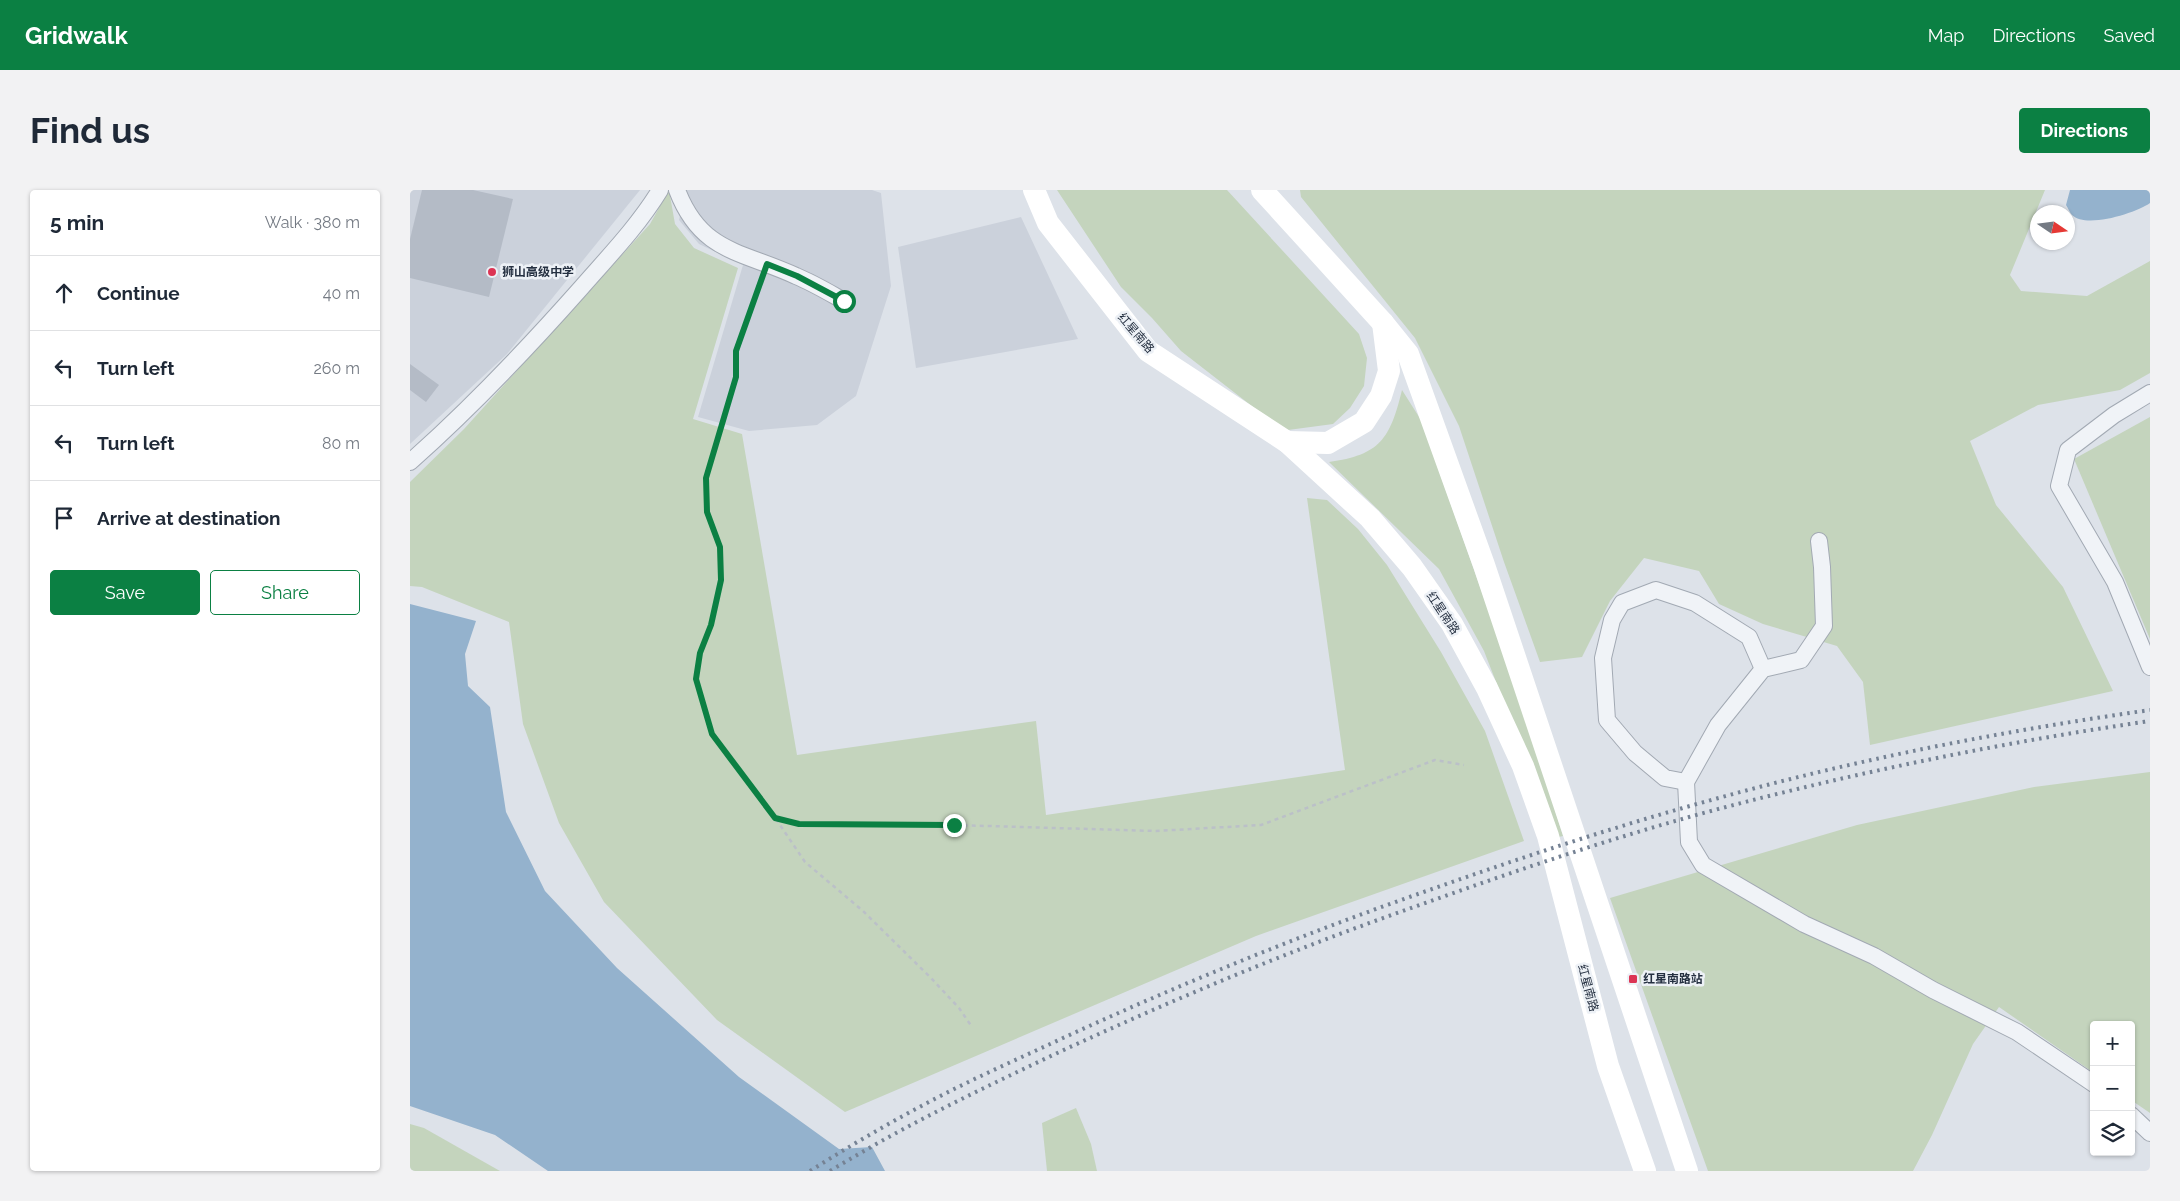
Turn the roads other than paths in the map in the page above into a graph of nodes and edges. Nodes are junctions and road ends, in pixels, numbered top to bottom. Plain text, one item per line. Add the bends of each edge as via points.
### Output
1 (660, 190) edge
2 (677, 190) edge
3 (1034, 190) edge
4 (1262, 190) edge
5 (844, 301) dead end
6 (1383, 323) junction
7 (2150, 393) edge
8 (1288, 442) junction
9 (410, 462) edge
10 (1819, 540) dead end
11 (2150, 667) edge
12 (1763, 669) junction
13 (1686, 782) junction
14 (2090, 1081) edge
15 (2135, 1119) edge
16 (2150, 1133) edge
17 (1646, 1171) edge
18 (1687, 1171) edge

1 - 9 street via 642,219 562,310 455,422
2 - 5 street via 702,233 722,247 797,276
3 - 8 main road, 红星南路 via 1048,223 1148,351
4 - 6 main road
6 - 8 main road via 1389,372 1381,396 1364,422 1328,444
6 - 18 main road via 1408,354 1484,565
7 - 11 street via 2068,450 2059,486 2115,582
8 - 17 main road, 红星南路 via 1370,518 1412,567 1452,624 1487,688 1523,766 1548,836 1608,1066
10 - 12 street via 1824,626 1800,660
12 - 13 street via 1718,726
12 - 13 street via 1749,637 1695,603 1656,590 1622,603 1612,620 1604,658 1607,720 1635,753 1665,778
13 - 14 street via 1689,842 1704,865 1804,924 1874,956 2017,1032
15 - 16 street

